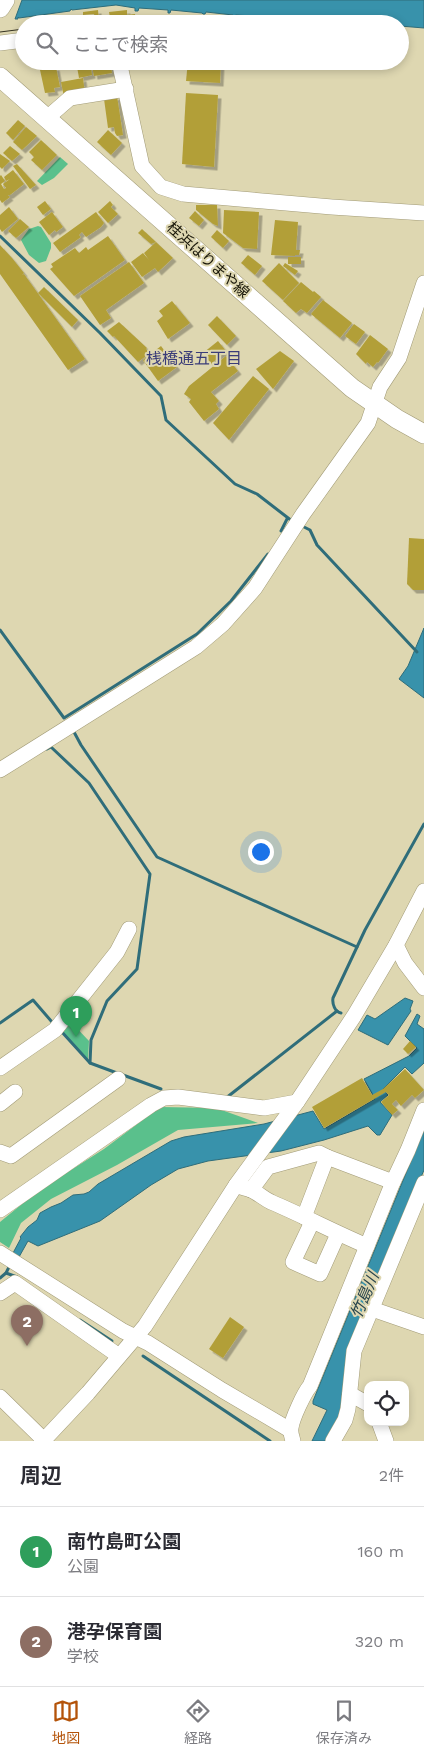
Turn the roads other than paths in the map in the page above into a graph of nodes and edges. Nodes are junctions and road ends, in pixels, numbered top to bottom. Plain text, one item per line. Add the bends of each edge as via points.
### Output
1 (5, 0) edge
2 (0, 8) edge
3 (15, 41) edge
4 (0, 43) edge
5 (121, 70) edge
6 (0, 77) edge
7 (126, 89) junction
8 (47, 118) junction
9 (161, 187) junction
10 (148, 206) junction
11 (424, 213) edge
12 (424, 283) edge
13 (374, 404) junction
14 (424, 434) edge
15 (0, 770) edge
16 (424, 891) edge
17 (129, 929) dead end
18 (396, 945) junction
19 (424, 988) edge
20 (0, 1068) edge
21 (118, 1079) dead end
22 (15, 1092) dead end
23 (0, 1104) edge
24 (295, 1105) junction
25 (424, 1110) edge
26 (0, 1152) edge
27 (327, 1157) junction
28 (393, 1182) junction
29 (424, 1183) edge
30 (236, 1185) junction
31 (251, 1190) junction
32 (0, 1210) edge
33 (308, 1219) junction
34 (338, 1234) junction
35 (367, 1246) junction
36 (0, 1253) edge
37 (0, 1294) edge
38 (372, 1309) junction
39 (424, 1327) edge
40 (136, 1336) junction
41 (119, 1356) junction
42 (350, 1394) junction
43 (0, 1397) edge
44 (364, 1402) edge
45 (380, 1426) edge
46 (291, 1435) edge
47 (44, 1440) edge
48 (333, 1441) edge
49 (386, 1441) edge

1 - 2 main road
3 - 4 street
5 - 7 street
6 - 8 main road, 桂浜はりまや線
7 - 8 street via 70,98
7 - 9 street via 142,166
8 - 10 main road, 桂浜はりまや線
9 - 10 street
9 - 11 street via 183,194
10 - 13 main road, 桂浜はりまや線
12 - 13 street via 399,358 380,387
13 - 14 main road, 桂浜はりまや線
13 - 15 street via 368,422 255,588 223,624 196,647
16 - 18 street
17 - 20 street via 117,952 55,1030
18 - 19 street
18 - 24 street
21 - 26 street via 11,1156
22 - 23 street
24 - 30 street
24 - 32 street via 264,1108 164,1098
25 - 28 street
27 - 28 street
27 - 31 street via 318,1153 268,1167
27 - 33 street
28 - 35 street
29 - 38 street
30 - 31 street
30 - 40 street
31 - 33 street
33 - 34 street
33 - 34 street via 293,1262 320,1274
34 - 35 street
35 - 46 street
36 - 40 street via 123,1332
37 - 41 street via 15,1283
38 - 39 street
38 - 42 street via 354,1350
40 - 41 street
40 - 46 street
41 - 47 street
42 - 44 street
42 - 48 street via 345,1420
43 - 47 street
45 - 49 street

